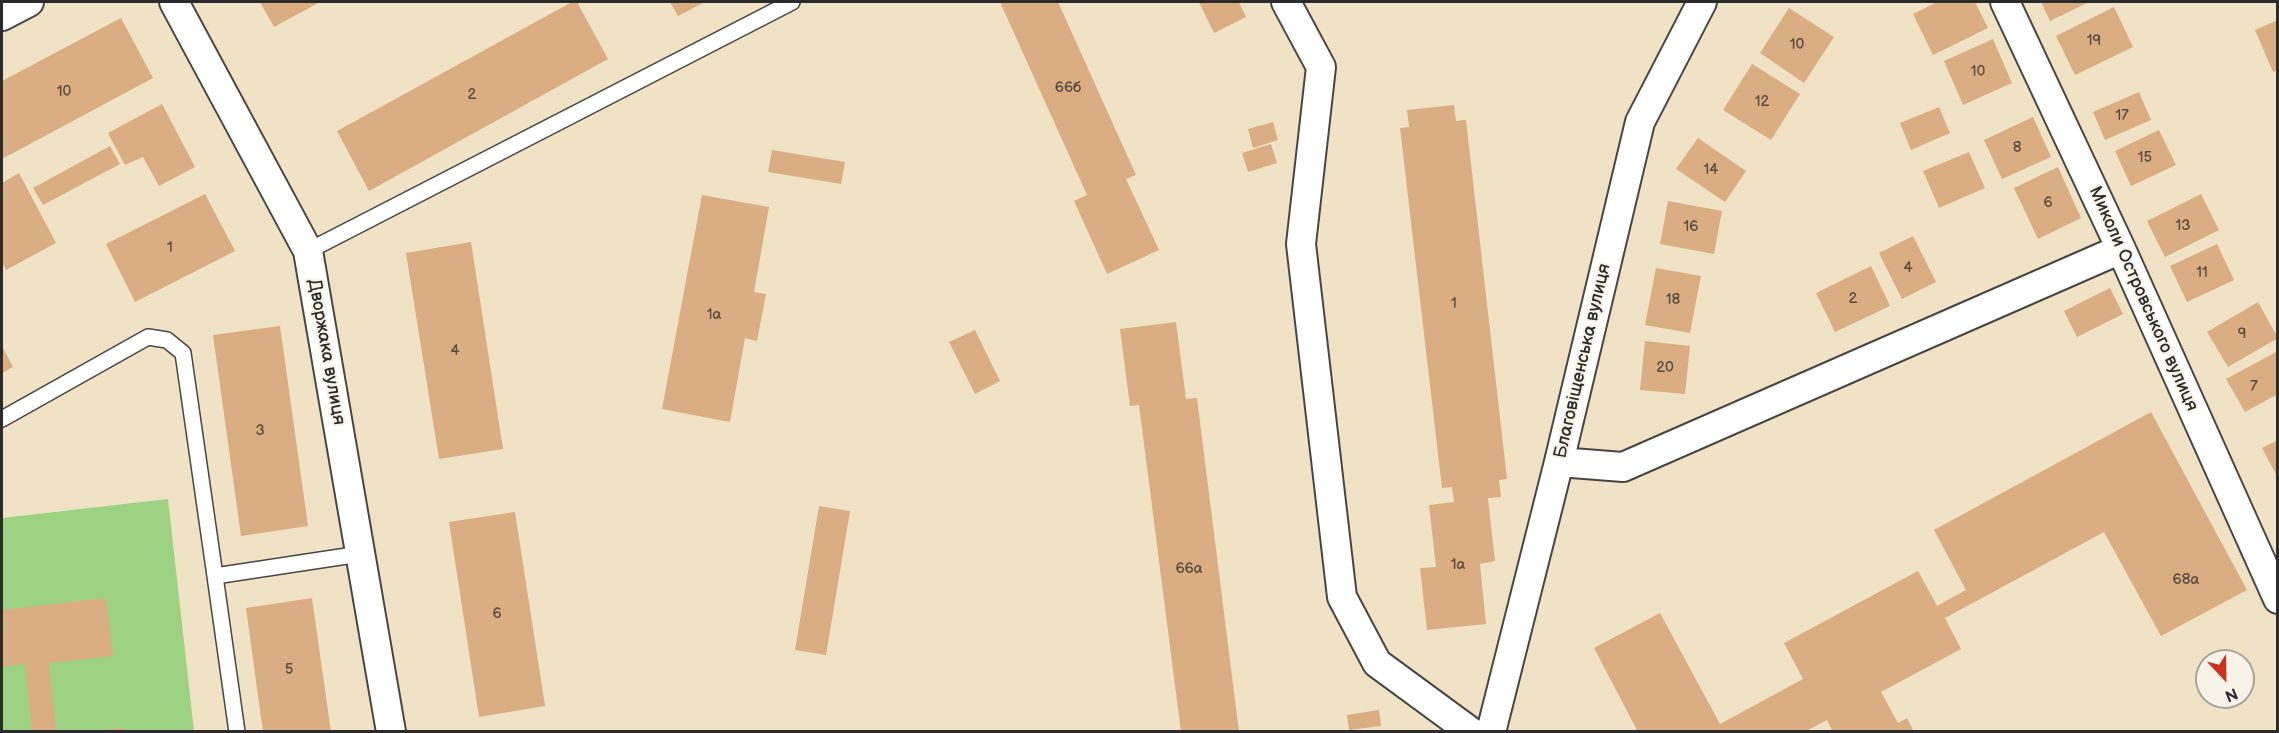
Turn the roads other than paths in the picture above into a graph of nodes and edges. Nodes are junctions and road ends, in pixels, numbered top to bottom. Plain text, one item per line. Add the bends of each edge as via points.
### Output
1 (29, 2) edge
2 (174, 2) edge
3 (792, 2) edge
4 (1286, 2) edge
5 (1702, 2) edge
6 (2005, 2) edge
7 (2, 16) edge
8 (2121, 249) junction
9 (308, 251) junction
10 (2, 419) edge
11 (1559, 462) junction
12 (360, 554) junction
13 (214, 576) junction
14 (2277, 599) edge
15 (237, 732) edge
16 (391, 732) edge
17 (1471, 732) edge
18 (1491, 732) edge

1 - 7 street
2 - 9 street, Дворжака вулиця
3 - 9 lane
4 - 17 street via 1320,67 1301,244 1342,597 1377,663
5 - 11 street, Благовіщенська вулиця via 1640,122
6 - 8 street, Миколи Островського вулиця
8 - 11 street via 1623,467
8 - 14 street, Миколи Островського вулиця
9 - 12 street, Дворжака вулиця
10 - 13 lane via 148,337 167,340 183,353
11 - 18 street, Благовіщенська вулиця
12 - 13 lane
12 - 16 street, Дворжака вулиця
13 - 15 lane

